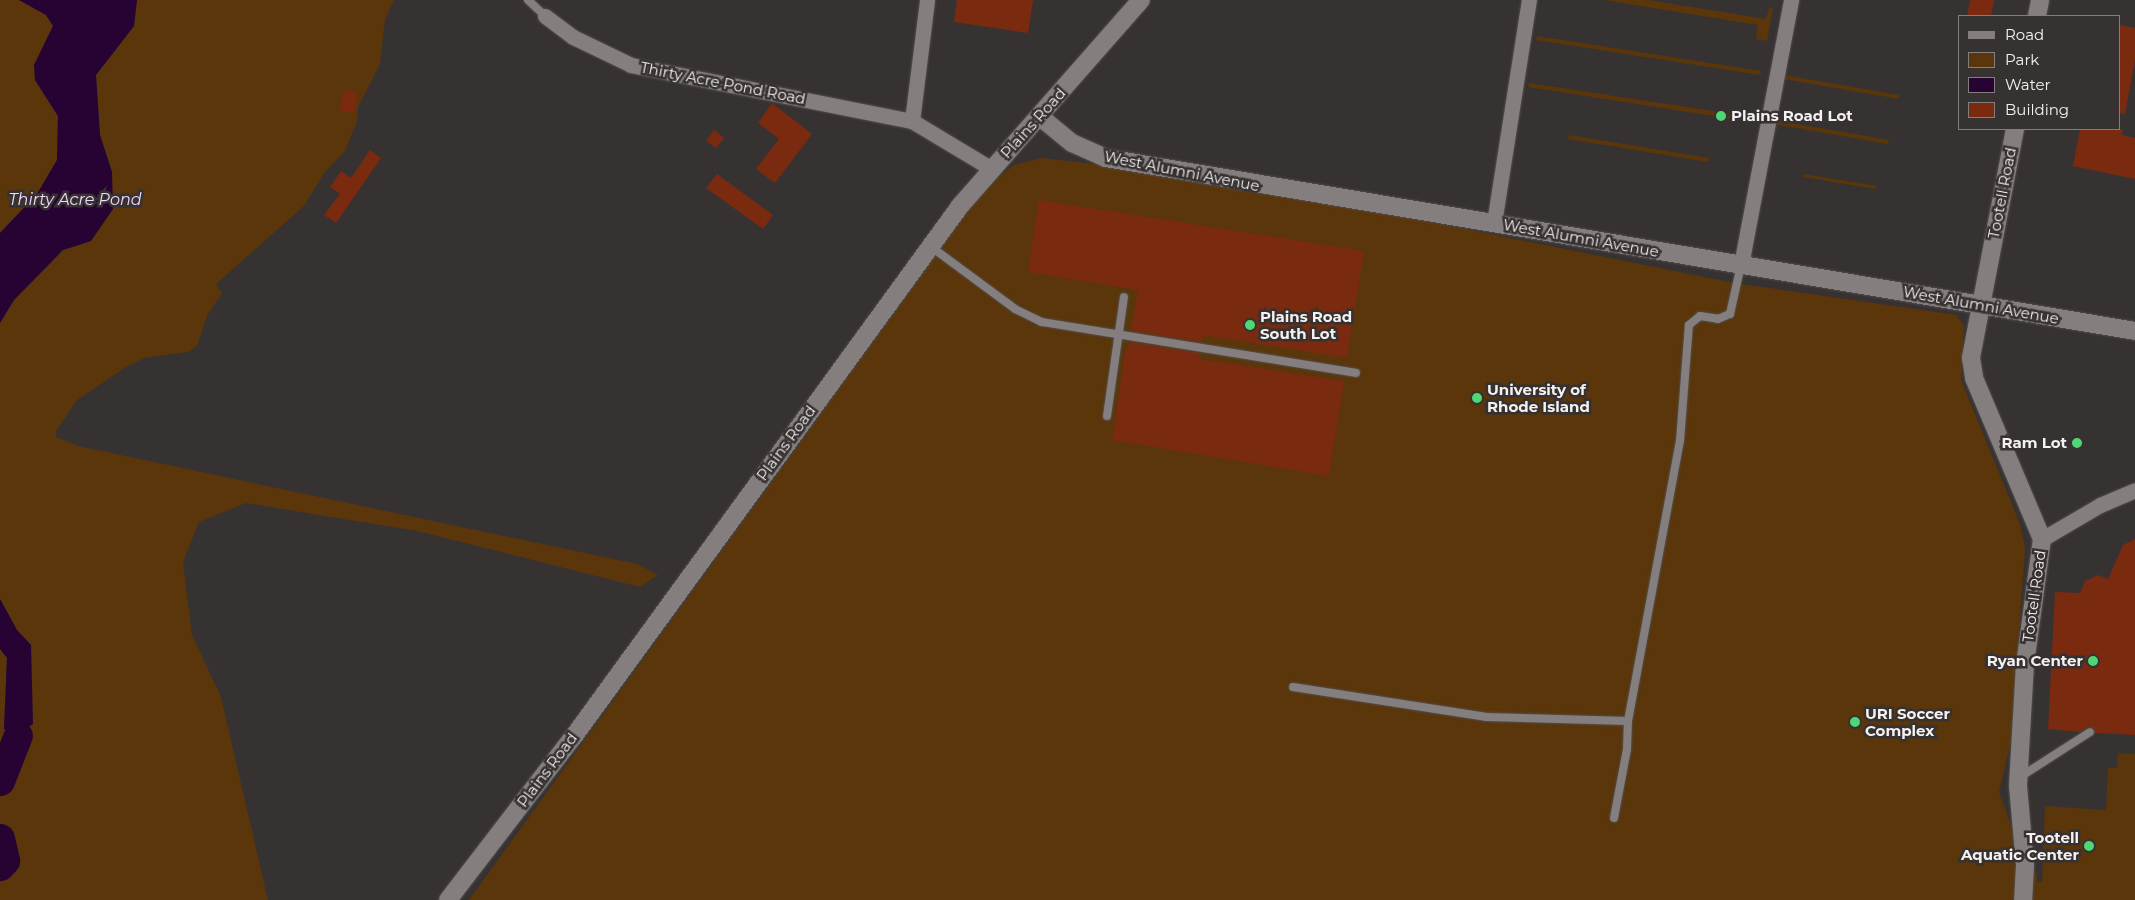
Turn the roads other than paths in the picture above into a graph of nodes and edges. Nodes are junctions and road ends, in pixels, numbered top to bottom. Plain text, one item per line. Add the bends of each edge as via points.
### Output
1 (528, 0) edge
2 (927, 0) edge
3 (1141, 0) edge
4 (1529, 0) edge
5 (1791, 0) edge
6 (2040, 0) edge
7 (2037, 15) edge
8 (545, 16) joint
9 (1039, 116) junction
10 (912, 121) junction
11 (2015, 130) edge
12 (992, 169) junction
13 (1494, 223) junction
14 (930, 246) junction
15 (1741, 265) junction
16 (1124, 297) dead end
17 (1980, 304) junction
18 (2135, 331) edge
19 (1118, 335) junction
20 (1356, 373) dead end
21 (1107, 416) dead end
22 (2135, 490) edge
23 (2042, 539) junction
24 (1293, 687) dead end
25 (1628, 721) junction
26 (2090, 732) dead end
27 (2019, 778) junction
28 (1614, 818) dead end
29 (448, 900) edge
30 (2023, 900) edge

1 - 8 lane
2 - 10 street
3 - 9 street, Plains Road
4 - 13 street
5 - 15 street
6 - 7 street
8 - 10 street, Thirty Acre Pond Road via 573,37 630,65
9 - 12 street, Plains Road
9 - 13 street, West Alumni Avenue via 1072,143 1106,158
10 - 12 street, Thirty Acre Pond Road
11 - 17 street, Tootell Road
12 - 14 street, Plains Road
13 - 15 street, West Alumni Avenue
14 - 19 lane via 1015,309 1042,322
14 - 29 street, Plains Road via 574,736
15 - 17 street, West Alumni Avenue
15 - 25 lane via 1730,314 1718,319 1700,316 1689,325 1680,441
16 - 19 lane
17 - 18 street, West Alumni Avenue
17 - 23 street, Tootell Road via 1971,358 1974,378
19 - 20 lane
19 - 21 lane
22 - 23 street via 2100,505
23 - 27 street, Tootell Road via 2025,664
24 - 25 lane via 1487,718
25 - 28 lane via 1627,749
26 - 27 lane
27 - 30 street, Tootell Road via 2025,865

